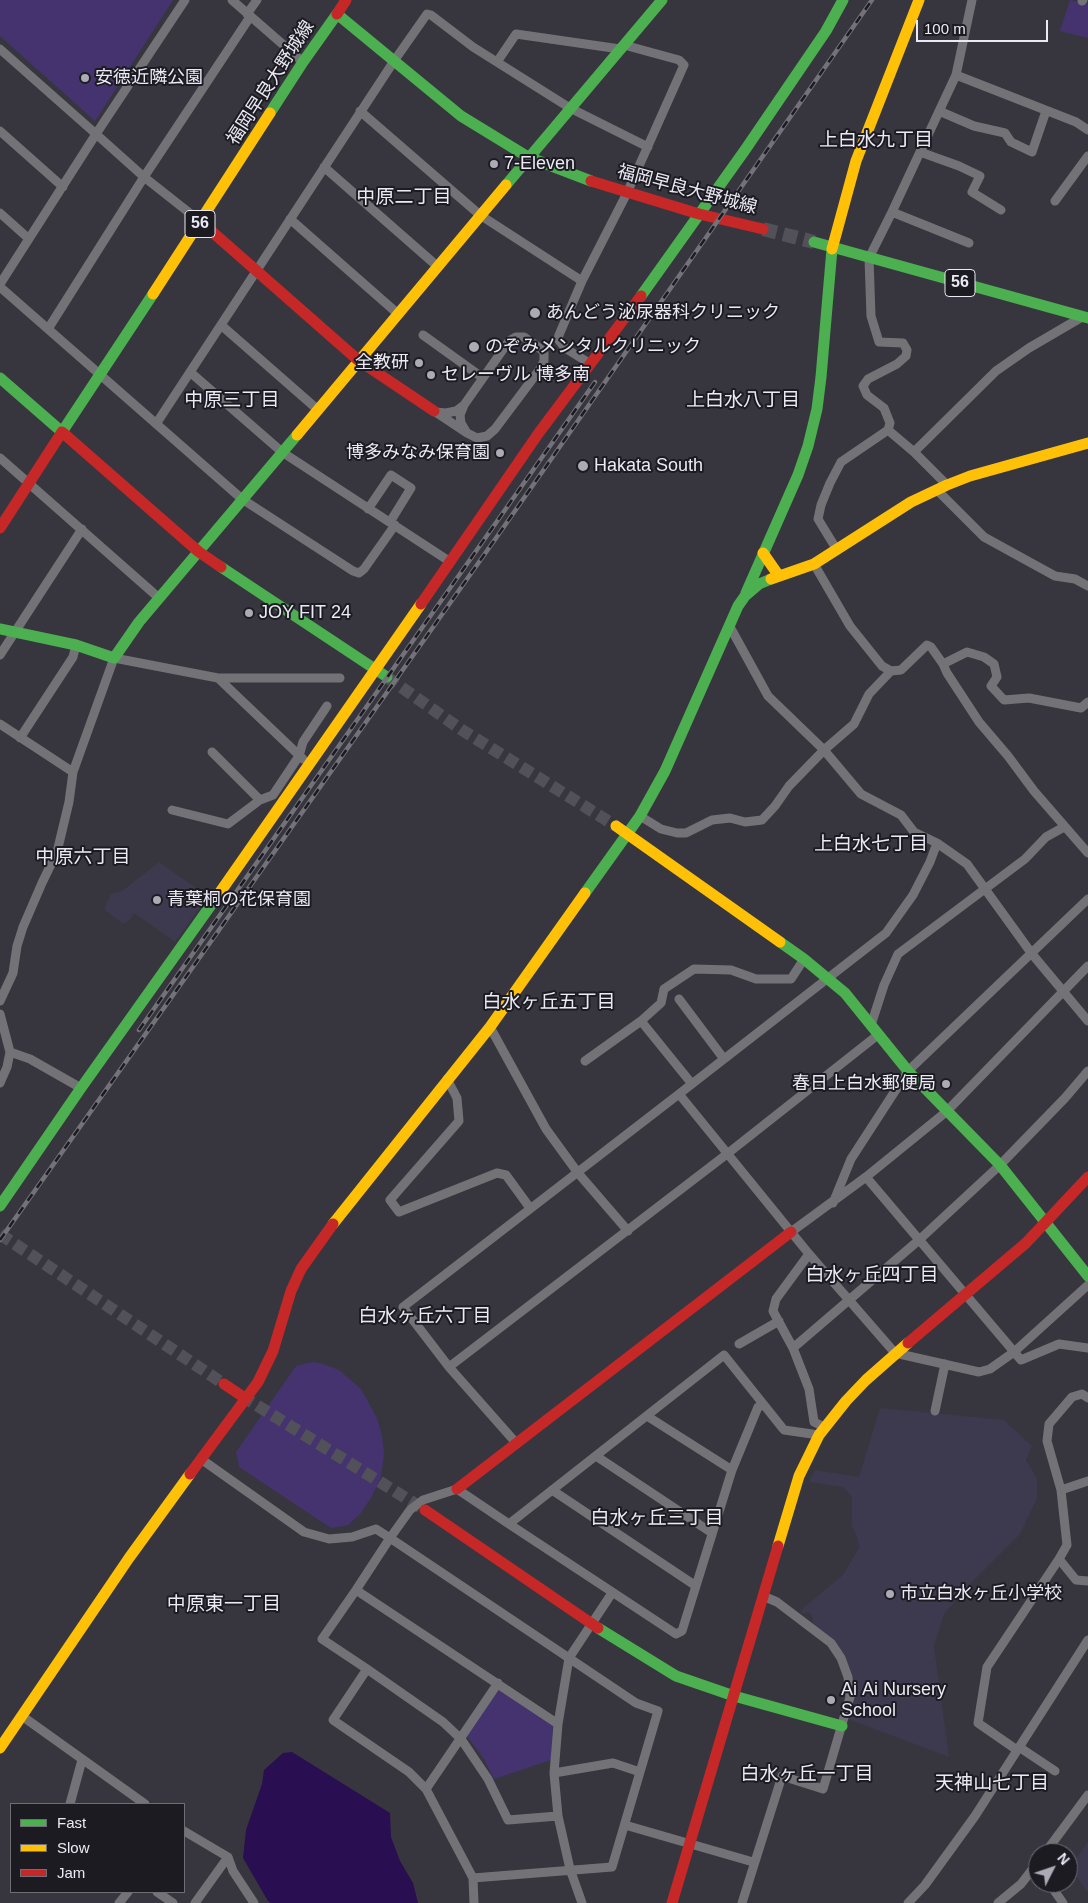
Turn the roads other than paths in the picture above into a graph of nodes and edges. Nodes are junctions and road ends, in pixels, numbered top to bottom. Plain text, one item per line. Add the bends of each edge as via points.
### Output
1 (185, 0) edge
2 (232, 0) edge
3 (257, 0) edge
4 (346, 0) edge
5 (662, 0) edge
6 (843, 0) edge
7 (919, 0) edge
8 (972, 0) edge
9 (337, 14) junction
10 (249, 16) junction
11 (622, 47) junction
12 (0, 49) edge
13 (394, 61) junction
14 (303, 62) junction
15 (497, 62) junction
16 (956, 75) junction
17 (570, 108) junction
18 (360, 111) junction
19 (939, 111) junction
20 (1046, 111) junction
21 (1088, 130) edge
22 (0, 131) edge
23 (96, 134) junction
24 (648, 146) junction
25 (920, 152) junction
26 (1088, 156) edge
27 (528, 157) junction
28 (324, 167) junction
29 (144, 177) junction
30 (63, 187) junction
31 (627, 193) junction
32 (996, 195) dead end
33 (1055, 201) dead end
34 (991, 204) junction
35 (1001, 210) dead end
36 (892, 212) junction
37 (0, 213) edge
38 (699, 214) junction
39 (480, 215) junction
40 (290, 219) junction
41 (201, 222) junction
42 (763, 229) tunnel mouth
43 (28, 238) junction
44 (814, 242) tunnel mouth
45 (969, 244) dead end
46 (832, 247) junction
47 (869, 258) junction
48 (437, 266) junction
49 (256, 272) junction
50 (582, 281) junction
51 (0, 285) edge
52 (397, 313) junction
53 (1085, 318) edge
54 (221, 325) junction
55 (48, 328) junction
56 (423, 335) dead end
57 (358, 360) junction
58 (589, 363) junction
59 (190, 372) junction
60 (100, 375) junction
61 (0, 378) edge
62 (483, 378) junction
63 (464, 405) junction
64 (317, 409) junction
65 (434, 411) junction
66 (156, 424) junction
67 (888, 430) junction
68 (62, 432) junction
69 (467, 433) junction
70 (1088, 443) edge
71 (282, 452) junction
72 (914, 452) junction
73 (0, 458) edge
74 (30, 483) junction
75 (942, 487) junction
76 (242, 499) junction
77 (368, 509) junction
78 (392, 524) junction
79 (0, 528) edge
80 (82, 529) junction
81 (837, 550) junction
82 (199, 552) junction
83 (763, 553) junction
84 (449, 561) junction
85 (814, 564) junction
86 (779, 576) junction
87 (1088, 586) edge
88 (745, 596) junction
89 (159, 598) junction
90 (729, 624) junction
91 (0, 629) edge
92 (15, 632) junction
93 (76, 645) junction
94 (0, 655) edge
95 (114, 658) junction
96 (943, 664) junction
97 (376, 670) junction
98 (891, 671) junction
99 (387, 677) tunnel mouth
100 (218, 678) junction
101 (340, 678) dead end
102 (1088, 702) edge
103 (327, 706) dead end
104 (0, 724) edge
105 (20, 738) junction
106 (824, 750) junction
107 (212, 752) dead end
108 (299, 756) junction
109 (310, 763) junction
110 (73, 772) junction
111 (260, 800) junction
112 (172, 810) dead end
113 (640, 816) junction
114 (616, 826) tunnel mouth
115 (1064, 827) junction
116 (627, 835) junction
117 (938, 843) junction
118 (1088, 853) edge
119 (986, 888) junction
120 (1088, 899) edge
121 (1032, 954) junction
122 (804, 959) junction
123 (1088, 966) edge
124 (827, 977) junction
125 (1063, 992) junction
126 (678, 999) dead end
127 (0, 1001) edge
128 (0, 1014) edge
129 (641, 1021) junction
130 (1088, 1021) edge
131 (871, 1024) junction
132 (490, 1027) junction
133 (879, 1034) junction
134 (10, 1052) junction
135 (724, 1060) junction
136 (585, 1061) dead end
137 (908, 1071) junction
138 (1088, 1071) edge
139 (447, 1080) junction
140 (0, 1083) edge
141 (692, 1084) junction
142 (81, 1088) junction
143 (679, 1094) junction
144 (946, 1112) junction
145 (727, 1154) junction
146 (1000, 1165) junction
147 (578, 1173) junction
148 (866, 1177) junction
149 (1088, 1177) edge
150 (833, 1203) junction
151 (0, 1206) edge
152 (530, 1208) junction
153 (1045, 1224) junction
154 (628, 1231) junction
155 (791, 1232) junction
156 (918, 1240) junction
157 (809, 1254) junction
158 (1088, 1276) edge
159 (1088, 1285) edge
160 (965, 1293) junction
161 (849, 1301) junction
162 (778, 1321) junction
163 (739, 1344) dead end
164 (793, 1348) junction
165 (1088, 1348) edge
166 (1014, 1352) junction
167 (895, 1353) junction
168 (945, 1364) junction
169 (449, 1368) junction
170 (224, 1384) tunnel mouth
171 (242, 1396) tunnel mouth
172 (1088, 1398) edge
173 (763, 1405) junction
174 (935, 1411) dead end
175 (647, 1416) junction
176 (822, 1431) junction
177 (517, 1444) junction
178 (596, 1456) junction
179 (201, 1459) junction
180 (732, 1470) junction
181 (1088, 1481) edge
182 (457, 1489) junction
183 (552, 1490) junction
184 (1061, 1490) junction
185 (426, 1510) tunnel mouth
186 (509, 1524) junction
187 (712, 1533) junction
188 (390, 1538) junction
189 (1058, 1559) junction
190 (1088, 1581) edge
191 (696, 1586) junction
192 (356, 1590) junction
193 (612, 1592) junction
194 (763, 1596) junction
195 (591, 1623) junction
196 (1088, 1640) edge
197 (569, 1658) junction
198 (367, 1669) junction
199 (498, 1683) junction
200 (734, 1696) junction
201 (22, 1716) junction
202 (558, 1724) junction
203 (842, 1726) junction
204 (461, 1739) junction
205 (0, 1748) edge
206 (1018, 1748) junction
207 (82, 1760) junction
208 (1054, 1771) dead end
209 (640, 1772) junction
210 (554, 1773) junction
211 (426, 1789) junction
212 (1088, 1795) edge
213 (70, 1803) edge
214 (144, 1803) edge
215 (558, 1816) junction
216 (625, 1825) junction
217 (185, 1832) edge
218 (1052, 1843) edge
219 (690, 1844) junction
220 (228, 1857) junction
221 (753, 1862) junction
222 (570, 1869) junction
223 (1028, 1876) edge
224 (473, 1878) junction
225 (127, 1893) edge
226 (158, 1893) edge
227 (119, 1903) edge
228 (173, 1903) edge
229 (195, 1903) edge
230 (254, 1903) edge
231 (474, 1903) edge
232 (582, 1903) edge
233 (672, 1903) edge
234 (742, 1903) edge
235 (908, 1903) edge
236 (998, 1903) edge

1 - 23 street
2 - 10 street
3 - 10 street
4 - 9 street
5 - 11 street
6 - 38 street via 802,68
7 - 46 street via 856,161
8 - 16 street
9 - 13 street, 福岡早良大野城線
9 - 14 street, 福岡早良大野城線 / 56
10 - 14 street
10 - 29 street
11 - 15 street via 516,34
11 - 17 street
11 - 24 street via 679,60 684,65
12 - 23 street
13 - 15 street via 427,14
13 - 18 street
13 - 27 street, 福岡早良大野城線 via 461,116
14 - 41 street, 福岡早良大野城線 / 56
15 - 17 street
16 - 19 street
16 - 20 street
17 - 24 street
17 - 27 street
18 - 28 street
18 - 39 street
19 - 20 street via 974,126 1005,134 1011,142 1032,152
19 - 25 street
20 - 21 street
22 - 30 street
23 - 29 street
23 - 30 street
24 - 31 street
25 - 34 street via 980,176 972,192
25 - 36 street
26 - 33 street
27 - 31 street, 福岡早良大野城線
27 - 39 street
28 - 40 street
28 - 48 street
29 - 41 street
29 - 55 street
30 - 43 street
31 - 38 street, 福岡早良大野城線
31 - 50 street
32 - 34 street
34 - 35 street
36 - 45 street
36 - 47 street
37 - 43 street
38 - 42 street, 福岡早良大野城線
38 - 58 street
39 - 48 street
39 - 50 street
40 - 49 street
40 - 52 street
41 - 49 street
41 - 60 street, 福岡早良大野城線 / 56
43 - 51 street
44 - 46 street, 56
46 - 47 street, 56
46 - 83 street via 821,377 813,427 798,475
47 - 53 street, 56
47 - 67 street via 871,316 878,342 903,343 906,350 906,356 897,364 868,378 863,386 868,395 884,408 890,424
48 - 52 street
49 - 54 street
49 - 57 street
50 - 58 street via 558,340
51 - 55 street
52 - 57 street
53 - 72 street via 1029,348 996,371
54 - 59 street
54 - 64 street
55 - 60 street
56 - 62 street
57 - 64 street
57 - 65 street
58 - 84 street
59 - 66 street
59 - 71 street
60 - 66 street
60 - 68 street, 福岡早良大野城線 / 56
61 - 68 street
62 - 63 street
62 - 69 street via 509,341 516,337 524,337 544,352 540,369 495,429 487,436 477,438
63 - 65 street via 451,412
63 - 69 street via 460,415
64 - 71 street
65 - 69 street
66 - 76 street
67 - 72 street
67 - 81 street via 840,462 821,504 818,519
68 - 74 street, 福岡早良大野城線
68 - 82 street
70 - 75 street
71 - 76 street
71 - 77 street
72 - 75 street
73 - 74 street
74 - 79 street, 福岡早良大野城線
74 - 80 street
75 - 81 street via 911,502
75 - 87 street via 984,537 1055,576
76 - 78 street via 358,572 364,569
76 - 82 street
77 - 78 street
77 - 78 street via 391,475 412,488
78 - 84 street
80 - 89 street
80 - 92 street
81 - 85 street
82 - 89 street
82 - 97 street
83 - 86 street
83 - 88 street
84 - 97 street
85 - 86 street
85 - 98 street via 850,626 882,666
86 - 88 street via 759,584
88 - 90 street
89 - 95 street
90 - 106 street via 768,696
90 - 113 street via 665,771
91 - 92 street
92 - 93 street
92 - 94 street
93 - 95 street
93 - 105 street via 74,656
95 - 100 street
95 - 110 street
96 - 98 street via 932,647 927,645 906,666
96 - 102 street via 967,652 984,657 994,664 997,677 991,686 1004,700 1029,698 1082,708
96 - 115 street via 980,722
97 - 99 street
97 - 109 street
98 - 106 street via 869,694 854,724
100 - 101 street
100 - 108 street
103 - 108 street via 303,742
104 - 105 street
105 - 110 street
106 - 113 street via 788,786 762,820 712,820 686,833 677,833 661,829
106 - 117 street via 861,794 901,814 914,832
107 - 111 street
108 - 109 street
108 - 111 street via 273,795
109 - 142 street
110 - 127 street via 57,852 23,927 13,973
111 - 112 street via 228,824
113 - 116 street
114 - 116 street
115 - 118 street
115 - 119 street via 1046,837 1025,859
116 - 122 street
116 - 132 street
117 - 119 street via 967,864
117 - 124 street via 913,895 886,933
119 - 121 street
119 - 131 street via 898,954
120 - 121 street
121 - 125 street
121 - 137 street
122 - 124 street
122 - 129 street via 791,979 756,979 730,970 694,969 664,990 660,1003
123 - 125 street
124 - 131 street
124 - 135 street
125 - 130 street
125 - 144 street
126 - 135 street
128 - 134 street
129 - 136 street
129 - 141 street
131 - 133 street
132 - 139 street
132 - 147 street via 546,1129
133 - 137 street
133 - 145 street
134 - 140 street
134 - 142 street via 30,1059
135 - 141 street
137 - 144 street
137 - 150 street via 851,1159
138 - 146 street
139 - 152 street via 456,1098 458,1120 390,1200 399,1212 497,1173 506,1175
139 - 179 street via 318,1243 291,1291 273,1350 258,1382
141 - 143 street
142 - 151 street
143 - 145 street
143 - 147 street
144 - 146 street
144 - 148 street
145 - 154 street
145 - 155 street
146 - 153 street
146 - 156 street
147 - 152 street
147 - 154 street
148 - 150 street
148 - 156 street
149 - 153 street
150 - 155 street
152 - 169 street via 403,1307
153 - 158 street
153 - 160 street via 1026,1244
154 - 169 street
155 - 157 street
155 - 177 street
156 - 160 street
156 - 161 street
157 - 161 street
157 - 162 street via 776,1299 773,1311
159 - 166 street
160 - 166 street
160 - 167 street
161 - 164 street
161 - 167 street
162 - 163 street
162 - 164 street
164 - 176 street via 809,1390 814,1422
165 - 166 street via 1059,1344 1021,1360
166 - 168 street via 990,1369 979,1372
167 - 168 street
167 - 176 street via 859,1387
168 - 174 street
169 - 177 street
170 - 171 street
172 - 184 street via 1082,1394 1072,1397 1049,1424 1047,1441
173 - 175 street via 724,1355
173 - 176 street via 784,1430
173 - 180 street via 758,1407
175 - 178 street
175 - 180 street
176 - 194 street via 799,1476
177 - 182 street
178 - 183 street
178 - 187 street
179 - 188 street via 304,1532 329,1539 352,1537 376,1528
179 - 201 street
180 - 187 street
181 - 184 street
182 - 186 street
182 - 188 street via 423,1500 410,1510
183 - 186 street
183 - 191 street
184 - 189 street via 1067,1545
185 - 195 street
186 - 193 street
187 - 191 street
188 - 192 street
188 - 197 street
189 - 190 street via 1076,1580
189 - 206 street via 987,1667 978,1723
191 - 193 street via 682,1631 676,1634
192 - 198 street via 322,1639
192 - 199 street
193 - 195 street
194 - 200 street
194 - 203 street via 777,1602 830,1643 841,1658 850,1696
195 - 197 street
195 - 200 street via 676,1676
196 - 206 street
197 - 202 street
197 - 209 street via 636,1702 658,1711
198 - 204 street via 443,1722
198 - 211 street via 333,1720 409,1772
199 - 202 street
199 - 204 street
200 - 203 street
200 - 219 street
201 - 205 street
201 - 207 street
202 - 210 street
203 - 221 street via 824,1789 782,1776
204 - 211 street
204 - 215 street via 488,1779 508,1820
206 - 208 street
206 - 235 street via 975,1816
207 - 213 street
207 - 214 street
209 - 210 street via 613,1763
209 - 216 street
210 - 215 street
211 - 224 street
212 - 218 street
215 - 222 street
216 - 219 street
216 - 222 street via 612,1867
217 - 220 street
219 - 221 street
219 - 233 street
220 - 229 street
220 - 230 street via 233,1871
221 - 234 street
222 - 224 street
222 - 232 street
223 - 236 street
224 - 231 street
225 - 227 street
226 - 228 street

